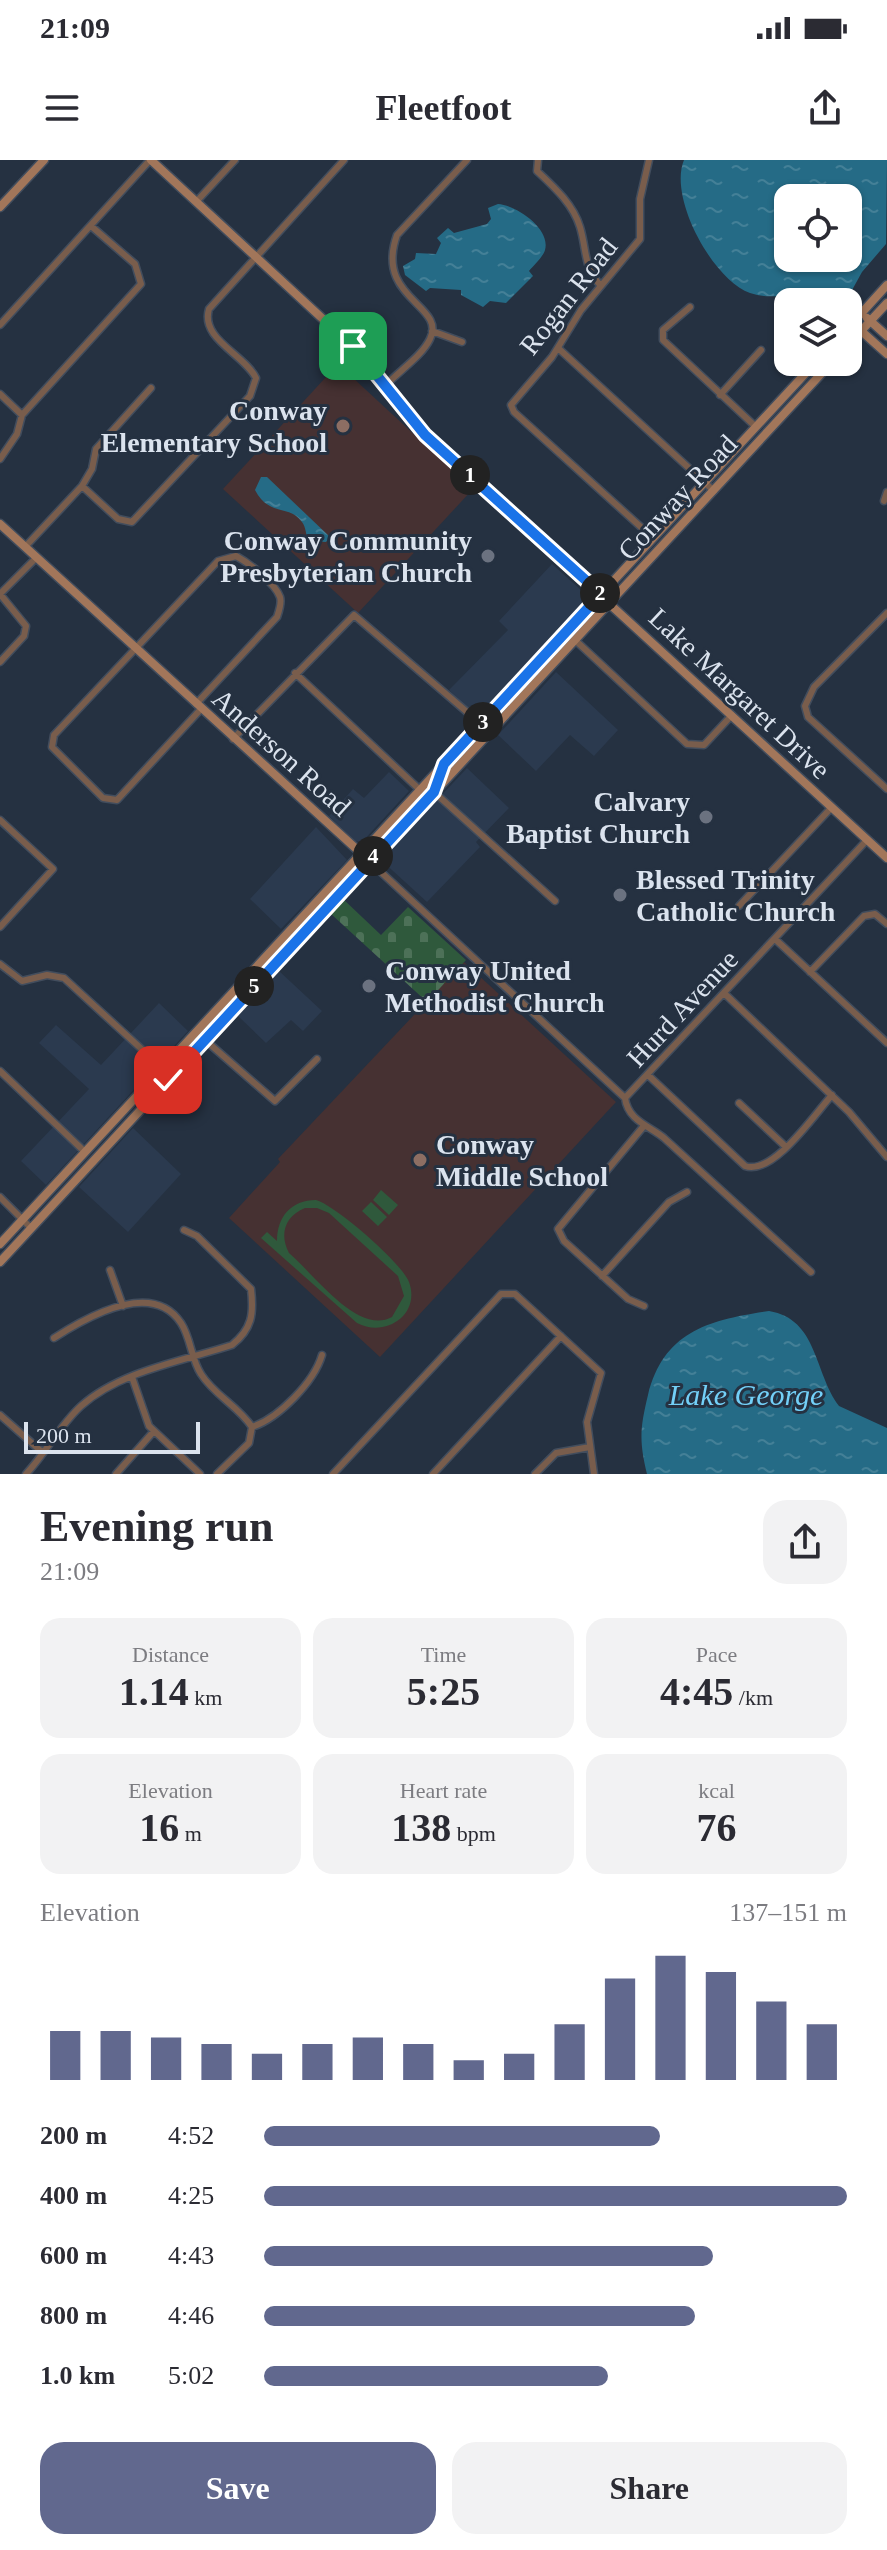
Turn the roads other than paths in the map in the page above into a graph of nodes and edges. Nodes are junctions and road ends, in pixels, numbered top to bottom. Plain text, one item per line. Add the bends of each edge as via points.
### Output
1 (42, 160) edge
2 (150, 160) edge
3 (235, 160) edge
4 (344, 160) edge
5 (467, 160) edge
6 (649, 160) edge
7 (536, 163) edge
8 (196, 202) junction
9 (0, 207) edge
10 (91, 226) junction
11 (256, 257) junction
12 (887, 285) edge
13 (601, 286) junction
14 (887, 303) edge
15 (690, 307) dead end
16 (862, 313) joint
17 (871, 321) junction
18 (0, 325) edge
19 (862, 330) edge
20 (432, 331) junction
21 (862, 332) edge
22 (887, 336) edge
23 (462, 342) dead end
24 (558, 348) junction
25 (761, 350) dead end
26 (887, 354) edge
27 (803, 376) edge
28 (819, 376) edge
29 (386, 385) junction
30 (151, 388) dead end
31 (0, 394) edge
32 (720, 395) junction
33 (22, 415) junction
34 (756, 427) junction
35 (0, 459) edge
36 (705, 482) junction
37 (82, 486) junction
38 (714, 491) junction
39 (887, 492) edge
40 (884, 501) dead end
41 (0, 524) edge
42 (653, 538) junction
43 (25, 547) junction
44 (36, 558) junction
45 (0, 594) edge
46 (601, 594) junction
47 (610, 602) junction
48 (887, 613) edge
49 (575, 640) junction
50 (135, 649) junction
51 (0, 662) edge
52 (295, 673) junction
53 (198, 707) junction
54 (732, 715) junction
55 (481, 724) junction
56 (233, 739) junction
57 (444, 764) junction
58 (887, 789) edge
59 (420, 790) junction
60 (434, 792) junction
61 (832, 807) junction
62 (0, 820) edge
63 (867, 840) junction
64 (360, 853) junction
65 (887, 858) edge
66 (369, 861) junction
67 (555, 901) dead end
68 (739, 906) dead end
69 (887, 924) edge
70 (0, 927) edge
71 (775, 939) junction
72 (273, 948) junction
73 (279, 959) junction
74 (0, 964) edge
75 (810, 972) junction
76 (725, 994) junction
77 (223, 1004) junction
78 (205, 1040) junction
79 (887, 1043) edge
80 (317, 1059) dead end
81 (162, 1069) junction
82 (0, 1071) edge
83 (649, 1076) junction
84 (168, 1080) junction
85 (832, 1095) junction
86 (625, 1098) junction
87 (739, 1103) dead end
88 (121, 1114) junction
89 (643, 1127) junction
90 (786, 1147) junction
91 (106, 1148) junction
92 (85, 1152) junction
93 (887, 1157) edge
94 (71, 1185) junction
95 (687, 1192) dead end
96 (0, 1197) edge
97 (23, 1220) junction
98 (31, 1228) junction
99 (184, 1230) dead end
100 (0, 1244) edge
101 (0, 1262) edge
102 (110, 1270) dead end
103 (811, 1272) dead end
104 (602, 1276) junction
105 (123, 1306) junction
106 (644, 1306) dead end
107 (561, 1336) junction
108 (54, 1338) dead end
109 (322, 1355) dead end
110 (194, 1357) junction
111 (132, 1377) junction
112 (0, 1415) edge
113 (252, 1427) junction
114 (154, 1431) junction
115 (590, 1447) junction
116 (42, 1452) junction
117 (26, 1474) edge
118 (116, 1474) edge
119 (200, 1474) edge
120 (217, 1474) edge
121 (333, 1474) edge
122 (433, 1474) edge
123 (535, 1474) edge
124 (594, 1474) edge

1 - 9 main road
2 - 8 main road, Lake Margaret Drive
2 - 10 street
3 - 8 street
4 - 11 street
5 - 20 street via 397,235 392,251 395,279 427,313
6 - 13 street, Rogan Road via 640,199 640,239
7 - 13 street via 575,217 586,266
8 - 11 main road, Lake Margaret Drive
10 - 18 street
10 - 33 street via 135,264 141,284
11 - 29 main road, Lake Margaret Drive via 353,346
11 - 37 street via 209,309 206,320 210,331 251,369 256,387 250,396 132,522 118,519
12 - 16 main road
13 - 24 street, Rogan Road
14 - 17 main road
15 - 32 street via 663,330 663,340
16 - 17 main road
17 - 19 main road
17 - 22 main road
20 - 23 street
20 - 29 street via 427,344
21 - 26 main road
24 - 36 street
24 - 42 street, Rogan Road via 511,405 514,412
25 - 32 street
27 - 34 main road, Conway Road
28 - 38 main road, Conway Road
29 - 46 main road, Lake Margaret Drive via 425,435
30 - 37 street via 96,449
31 - 33 street
32 - 34 street
33 - 35 street via 17,434
34 - 36 main road, Conway Road
36 - 38 street
36 - 42 main road, Conway Road
37 - 43 street
38 - 47 main road, Conway Road
39 - 40 street
41 - 43 main road, Anderson Road
42 - 46 main road, Conway Road
43 - 44 main road, Anderson Road
44 - 45 street
44 - 50 main road, Anderson Road
45 - 51 street via 26,626 24,636
46 - 47 main road, Lake Margaret Drive
46 - 55 main road, Conway Road
47 - 49 main road, Conway Road
47 - 54 main road, Lake Margaret Drive
48 - 58 street via 814,687 805,706 813,722
49 - 54 street via 687,744 704,745
49 - 60 main road, Conway Road
50 - 53 main road, Anderson Road
50 - 53 street via 54,735 55,754 103,798 117,800
50 - 53 street via 218,561 236,556 244,560 280,597 277,617
52 - 55 street via 348,618 361,616
52 - 56 street
52 - 59 street
53 - 56 main road, Anderson Road
54 - 61 main road, Lake Margaret Drive
55 - 57 main road, Conway Road
56 - 64 main road, Anderson Road
57 - 59 main road, Conway Road
57 - 60 main road
59 - 64 main road, Conway Road
60 - 66 main road, Conway Road
60 - 67 street
61 - 63 main road, Lake Margaret Drive
61 - 68 street
62 - 70 street via 53,869
63 - 65 main road, Lake Margaret Drive
63 - 71 street, Hurd Avenue
64 - 66 main road, Anderson Road
64 - 72 main road, Conway Road
66 - 73 main road, Conway Road
66 - 86 street, Anderson Road
69 - 75 street via 875,914 864,916
71 - 75 street
71 - 76 street, Hurd Avenue
72 - 73 street
72 - 77 main road, Conway Road
73 - 78 main road, Conway Road
74 - 81 street via 22,981 47,975 64,978
75 - 79 street
76 - 83 street, Hurd Avenue
76 - 85 street
77 - 78 main road
77 - 81 main road, Conway Road
78 - 80 street via 275,1101
78 - 84 main road, Conway Road
81 - 84 street
81 - 88 main road, Conway Road
82 - 92 street
83 - 86 street, Hurd Avenue
83 - 90 street via 745,1166 770,1164
84 - 91 main road, Conway Road
85 - 90 street
85 - 93 street
86 - 89 street, Anderson Road
87 - 90 street
88 - 91 main road
88 - 92 main road, Conway Road
89 - 103 street, Anderson Road via 657,1132
89 - 104 street via 558,1229
91 - 94 main road, Conway Road
92 - 94 main road
92 - 97 main road, Conway Road
94 - 98 main road, Conway Road
95 - 104 street via 669,1202
96 - 97 street
97 - 98 street
97 - 100 main road, Conway Road
98 - 101 main road, Conway Road
99 - 110 street via 240,1276 251,1289 253,1308 243,1337
102 - 105 street
104 - 106 street
105 - 108 street via 80,1321
105 - 110 street via 140,1302 173,1314
107 - 115 street via 601,1373 589,1407
107 - 121 street via 515,1294 501,1294
107 - 122 street
109 - 113 street via 318,1367 276,1415
110 - 111 street
110 - 113 street via 201,1374
111 - 114 street
111 - 116 street via 80,1407
112 - 116 street
113 - 120 street via 249,1443
114 - 118 street
114 - 119 street
115 - 123 street via 556,1453
115 - 124 street
116 - 117 street

